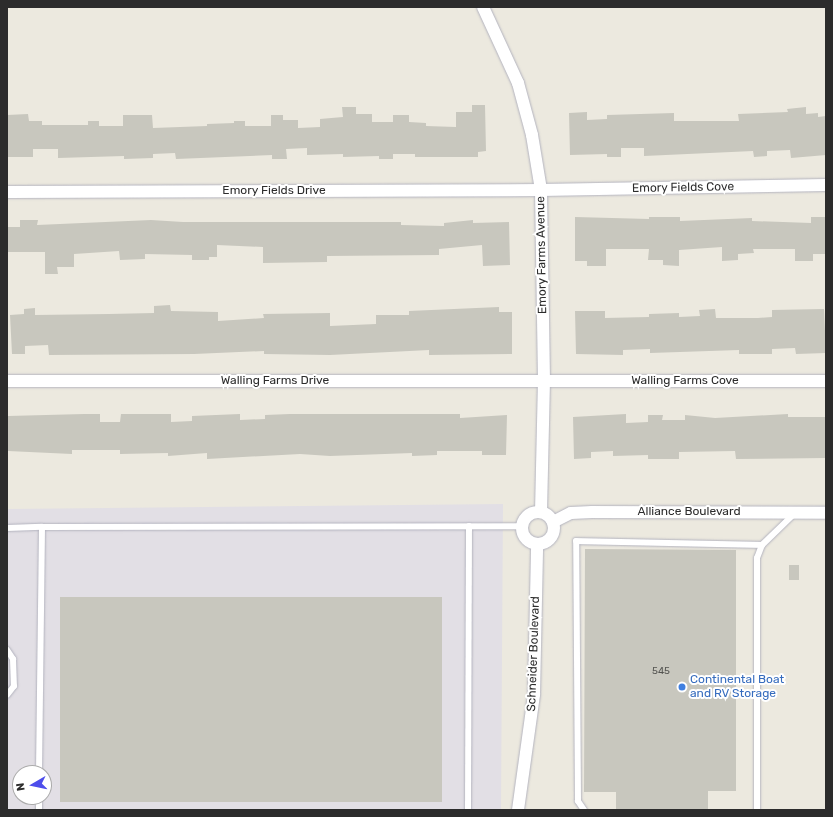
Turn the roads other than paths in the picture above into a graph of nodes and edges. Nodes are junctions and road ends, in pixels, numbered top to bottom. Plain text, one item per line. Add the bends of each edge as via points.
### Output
1 (483, 7) edge
2 (826, 185) edge
3 (541, 190) junction
4 (7, 192) edge
5 (544, 380) junction
6 (7, 381) edge
7 (826, 381) edge
8 (541, 512) junction
9 (795, 513) junction
10 (826, 513) edge
11 (554, 522) junction
12 (469, 526) junction
13 (522, 526) junction
14 (42, 527) junction
15 (7, 528) edge
16 (537, 545) junction
17 (762, 545) junction
18 (7, 650) edge
19 (7, 695) edge
20 (39, 765) edge
21 (468, 810) edge
22 (518, 810) edge
23 (584, 810) edge
24 (757, 810) edge

1 - 3 street, Emory Farms Avenue via 518,83 532,135
2 - 3 street, Emory Fields Cove
3 - 4 street, Emory Fields Drive
3 - 5 street, Emory Farms Avenue
5 - 6 street, Walling Farms Drive
5 - 7 street, Walling Farms Cove
5 - 8 street, Emory Farms Avenue
8 - 11 street
8 - 13 street via 531,514
9 - 10 street, Alliance Boulevard
9 - 11 street, Alliance Boulevard via 592,512 571,513
9 - 17 lane
11 - 16 street via 552,538
12 - 13 lane
12 - 14 lane
12 - 21 lane
13 - 16 street via 524,536
14 - 15 lane
14 - 20 lane
16 - 22 street, Schneider Boulevard via 534,694
17 - 23 lane via 576,542 578,801
17 - 24 lane via 757,558
18 - 19 lane via 14,659 14,686

